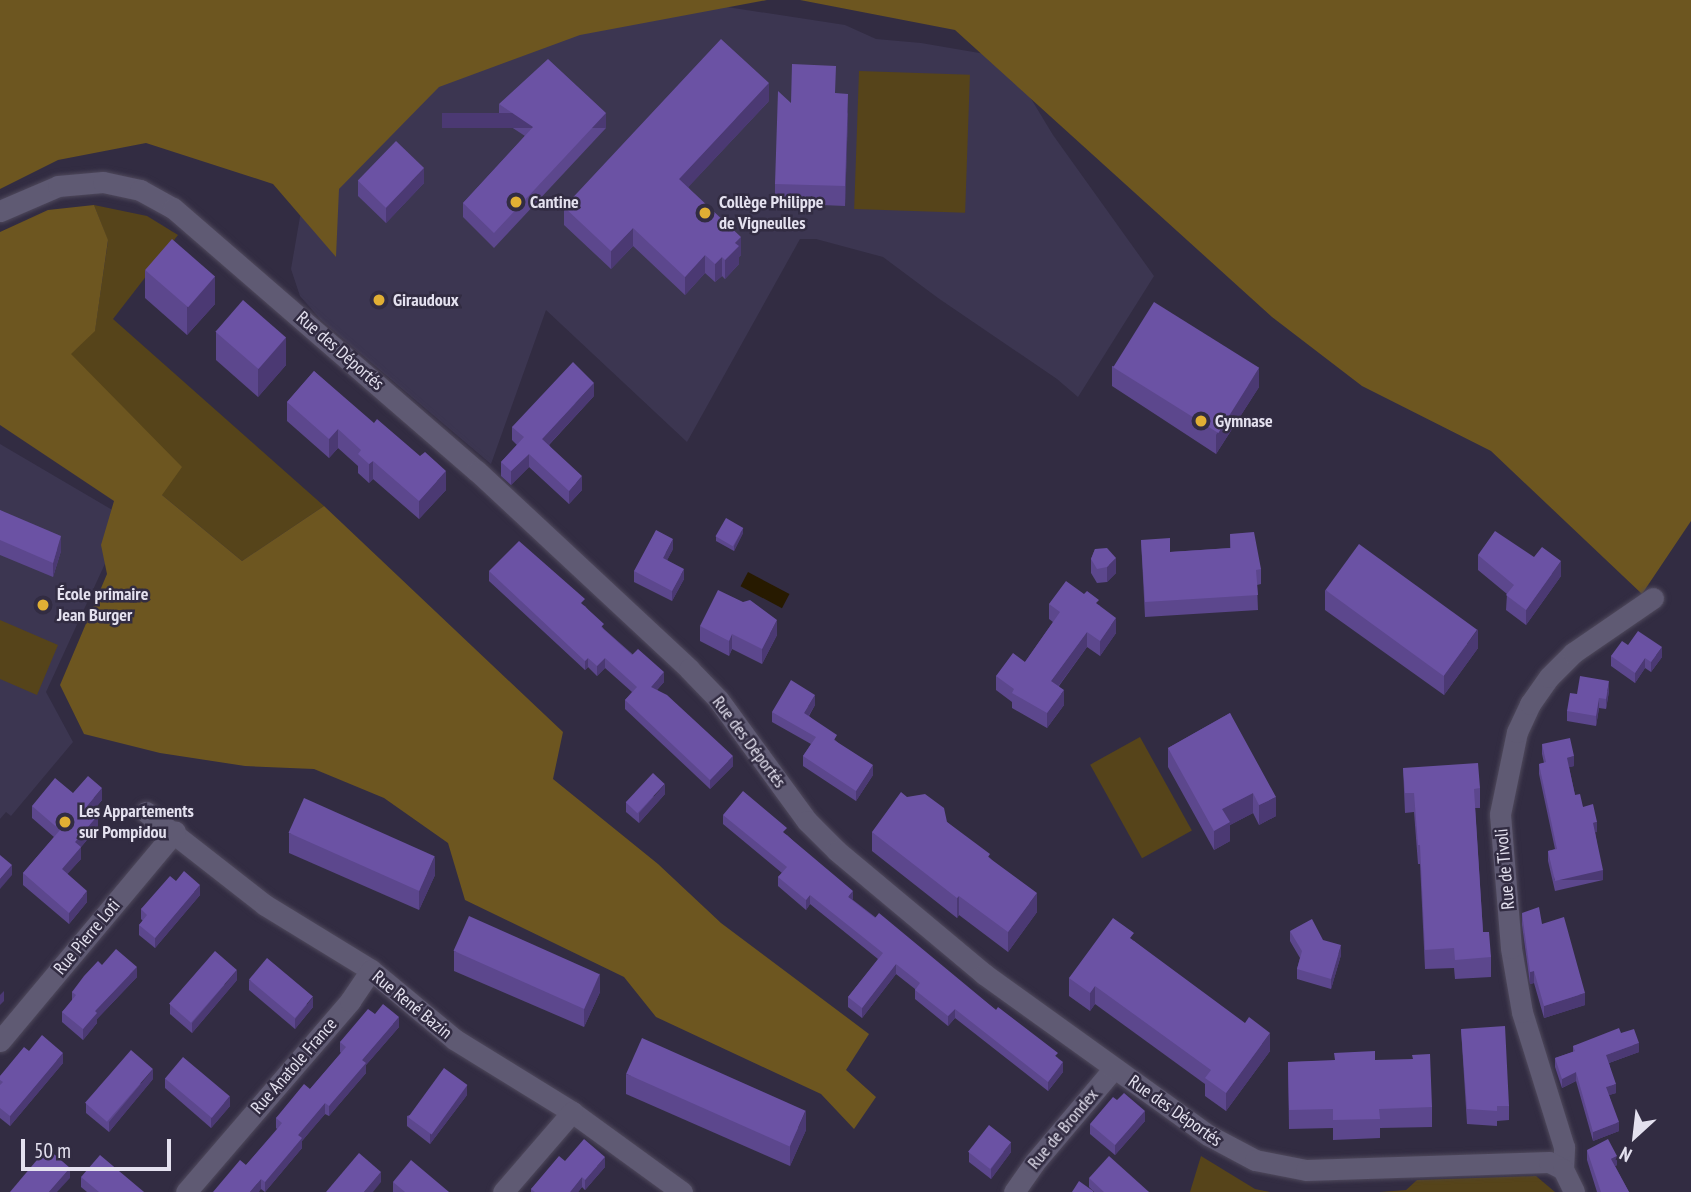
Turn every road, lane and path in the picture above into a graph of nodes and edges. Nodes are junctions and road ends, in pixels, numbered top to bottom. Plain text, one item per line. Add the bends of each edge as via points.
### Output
1 (0, 211) edge
2 (1653, 598) dead end
3 (146, 812) dead end
4 (175, 832) junction
5 (371, 971) junction
6 (0, 1041) edge
7 (1114, 1068) junction
8 (572, 1112) junction
9 (1563, 1169) junction
10 (186, 1192) edge
11 (503, 1192) edge
12 (682, 1192) edge
13 (1014, 1192) edge
14 (1574, 1192) edge

1 - 7 street, Rue des Déportés via 58,186 103,181 139,190 173,208 477,471 689,669 718,699 807,821 837,851 985,974
2 - 9 street, Rue de Tivoli via 1573,653 1549,677 1517,732 1500,814 1511,948 1522,1012 1564,1147
3 - 4 street, Rue René Bazin
4 - 5 street, Rue René Bazin via 265,905
4 - 6 street, Rue Pierre Loti
5 - 8 street, Rue René Bazin via 454,1039
5 - 10 street, Rue Anatole France
7 - 9 street, Rue des Déportés via 1233,1151 1280,1167 1306,1170 1539,1162
7 - 13 street, Rue de Brondex
8 - 11 street
8 - 12 street, Rue René Bazin
9 - 14 street, Rue de Tivoli

